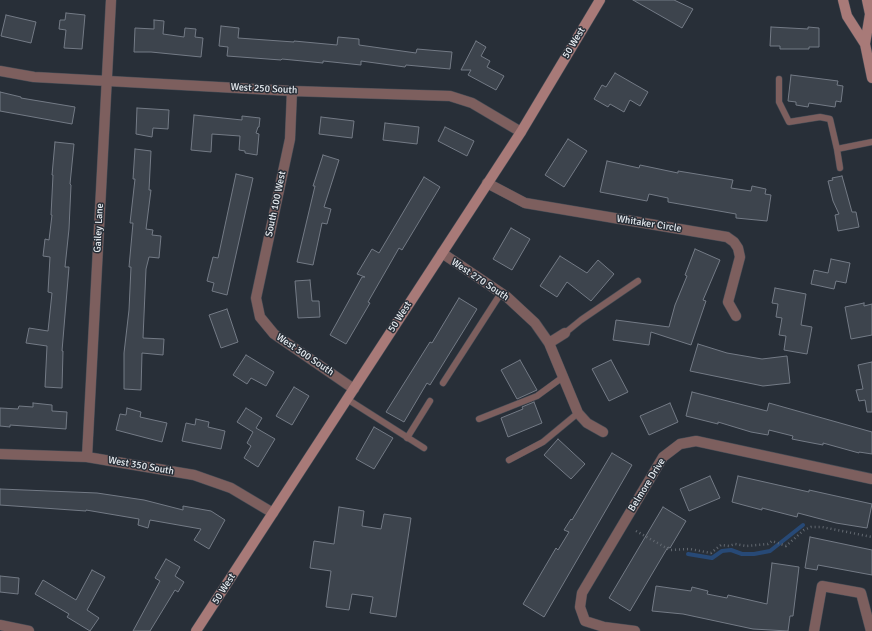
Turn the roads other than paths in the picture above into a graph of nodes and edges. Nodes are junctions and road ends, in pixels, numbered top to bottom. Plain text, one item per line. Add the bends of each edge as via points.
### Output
1 (111, 0) edge
2 (600, 0) edge
3 (844, 0) edge
4 (867, 0) edge
5 (868, 43) edge
6 (0, 71) edge
7 (872, 78) edge
8 (779, 79) dead end
9 (107, 80) junction
10 (292, 91) junction
11 (521, 132) junction
12 (872, 142) edge
13 (836, 149) junction
14 (840, 168) dead end
15 (487, 183) junction
16 (442, 254) junction
17 (638, 281) dead end
18 (502, 293) junction
19 (736, 316) dead end
20 (260, 317) joint
21 (565, 333) joint
22 (549, 343) junction
23 (563, 377) junction
24 (443, 383) dead end
25 (354, 389) junction
26 (347, 399) junction
27 (430, 402) dead end
28 (578, 413) junction
29 (480, 419) dead end
30 (603, 432) dead end
31 (407, 438) junction
32 (424, 448) dead end
33 (0, 454) edge
34 (87, 457) junction
35 (510, 460) dead end
36 (872, 479) edge
37 (273, 513) junction
38 (0, 625) edge
39 (29, 631) edge
40 (196, 631) edge
41 (635, 631) edge
42 (814, 631) edge
43 (870, 631) edge

1 - 9 street, Gailey Lane
2 - 11 street, 50 West
3 - 5 street via 847,16
4 - 5 street via 870,14
5 - 7 street
6 - 9 street, West 250 South via 34,77
8 - 13 lane via 779,102 789,122 820,117 830,119
9 - 10 street, West 250 South
9 - 34 street, Gailey Lane
10 - 11 street, West 250 South via 450,96 472,103
10 - 20 street, South 100 West via 290,139 256,298
11 - 15 street, 50 West
12 - 13 lane
13 - 14 lane
15 - 16 street, 50 West
15 - 19 street, Whitaker Circle via 525,203 727,237 738,248 740,257 728,302
16 - 18 street, West 270 South
16 - 25 street, 50 West
17 - 21 lane
18 - 22 street, West 270 South via 535,323
18 - 24 lane
20 - 25 street, West 300 South via 274,334
21 - 22 street
22 - 23 street, West 270 South
23 - 28 street, West 270 South
23 - 29 lane via 537,396
25 - 26 street, 50 West
26 - 31 lane
26 - 37 street, 50 West
27 - 31 lane
28 - 30 street, West 270 South via 587,423
28 - 35 lane via 543,442
31 - 32 lane
33 - 34 street, West 350 South
34 - 37 street, West 350 South via 194,475 232,488
36 - 41 street, Belmore Drive via 696,441 680,444 663,457 582,593 580,607 586,621 604,627
37 - 40 street, 50 West
38 - 39 street
42 - 43 street via 822,586 861,593

